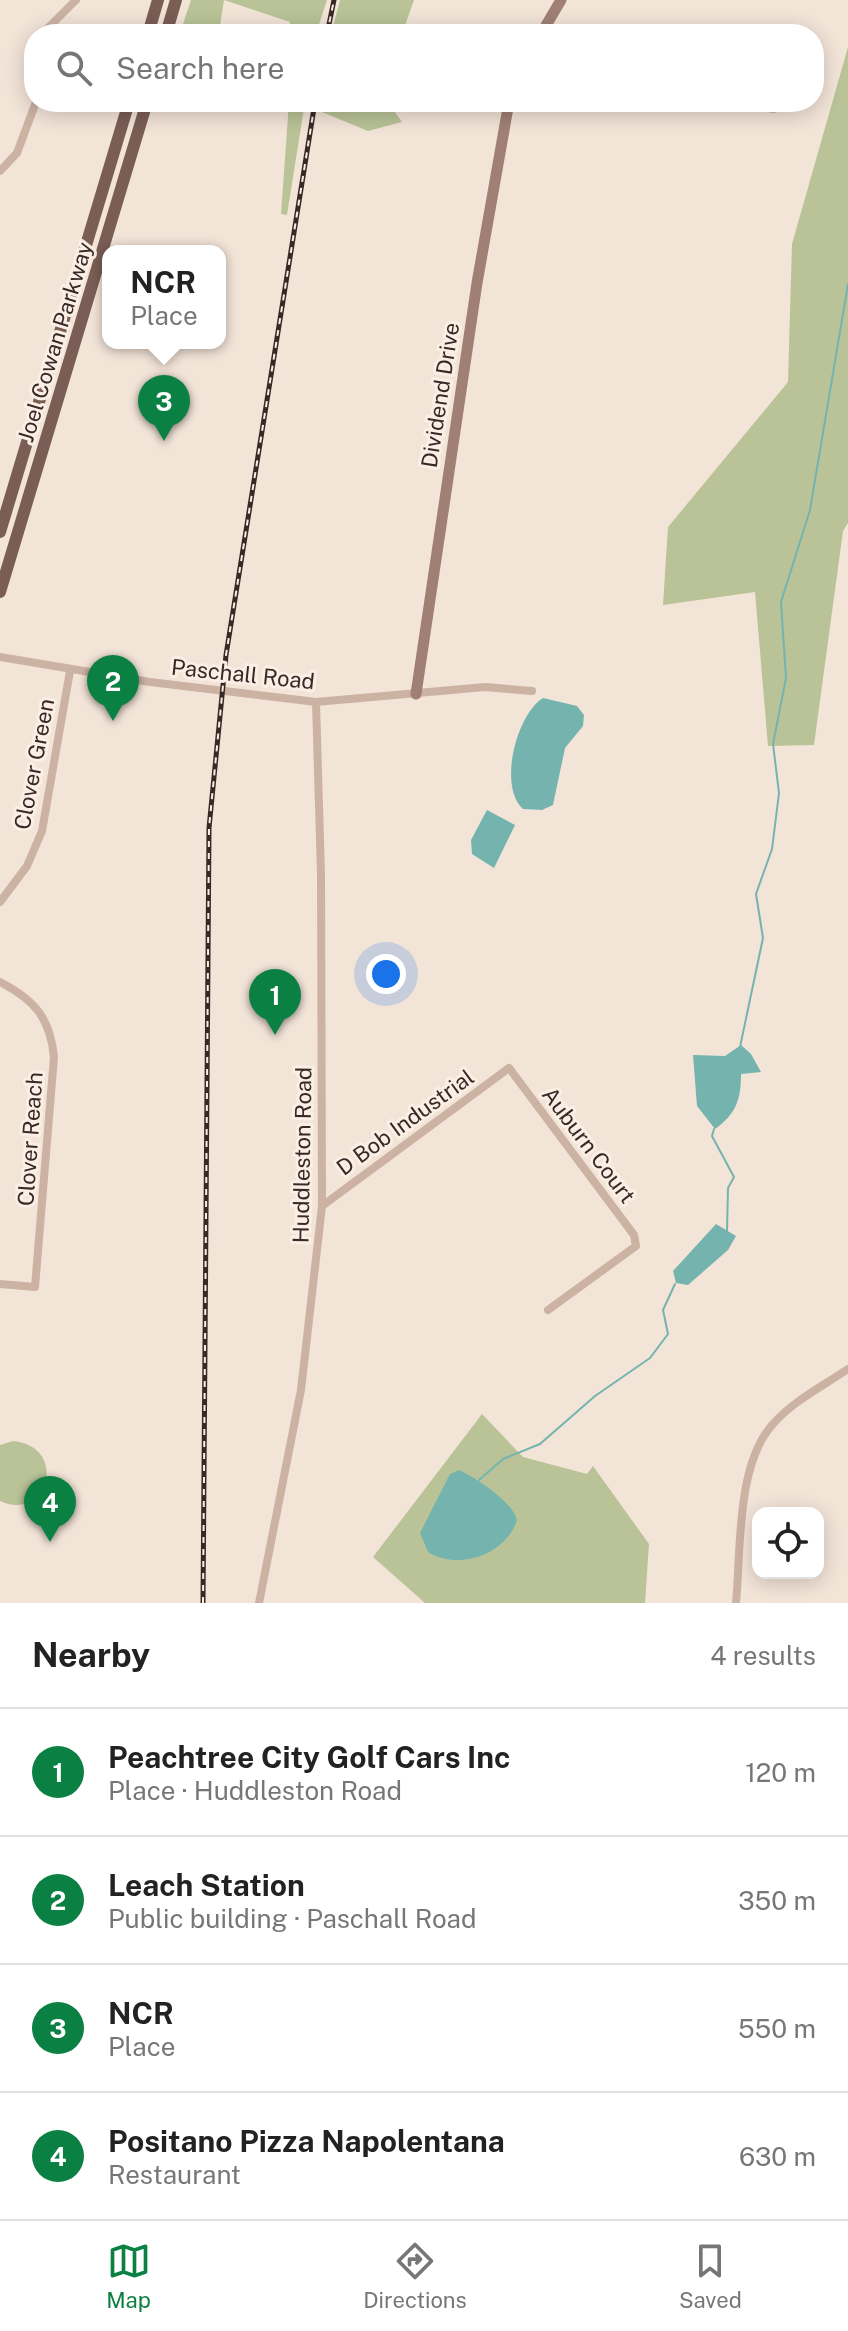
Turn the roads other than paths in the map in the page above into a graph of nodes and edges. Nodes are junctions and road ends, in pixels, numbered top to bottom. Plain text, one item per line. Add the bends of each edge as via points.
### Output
1 (76, 0) edge
2 (158, 0) edge
3 (176, 0) edge
4 (561, 0) edge
5 (52, 24) edge
6 (151, 24) edge
7 (169, 24) edge
8 (547, 24) edge
9 (32, 112) edge
10 (126, 112) edge
11 (144, 112) edge
12 (507, 112) edge
13 (0, 171) edge
14 (104, 245) edge
15 (102, 252) edge
16 (0, 532) edge
17 (0, 592) edge
18 (0, 657) edge
19 (70, 671) junction
20 (532, 691) dead end
21 (416, 694) junction
22 (316, 702) junction
23 (0, 902) edge
24 (0, 982) edge
25 (509, 1068) joint
26 (322, 1206) junction
27 (0, 1284) edge
28 (548, 1310) dead end
29 (848, 1369) edge
30 (259, 1603) edge
31 (736, 1603) edge

1 - 5 street
2 - 6 main road
3 - 7 main road
4 - 8 street
9 - 13 street via 17,153
10 - 16 main road, Joel Cowan Parkway
11 - 14 main road, Joel Cowan Parkway
12 - 21 street, Dividend Drive
15 - 17 main road, Joel Cowan Parkway
18 - 19 street, Paschall Road
19 - 22 street, Paschall Road
19 - 23 street, Clover Green via 42,831 27,866
20 - 21 street, Paschall Road via 485,687
21 - 22 street, Paschall Road
22 - 26 street, Huddleston Road
24 - 27 street, Clover Reach via 42,1013 52,1039 54,1072 35,1287
25 - 26 street, D Bob Industrial
25 - 28 street, Auburn Court via 634,1235 636,1246
26 - 30 street, Huddleston Road via 301,1390
29 - 31 street via 784,1412 757,1449 746,1491

